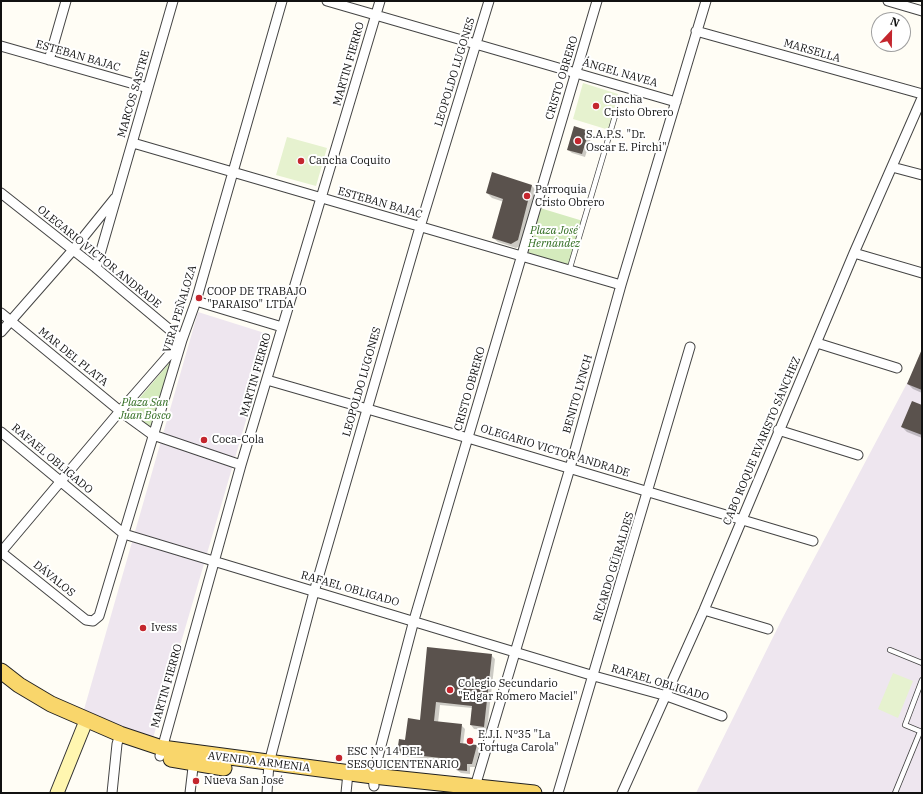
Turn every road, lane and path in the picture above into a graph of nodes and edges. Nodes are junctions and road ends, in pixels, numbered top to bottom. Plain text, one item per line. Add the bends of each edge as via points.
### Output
1 (66, 1) edge
2 (173, 1) edge
3 (282, 1) edge
4 (327, 1) edge
5 (380, 1) edge
6 (489, 1) edge
7 (597, 1) edge
8 (706, 1) edge
9 (888, 1) edge
10 (922, 11) edge
11 (376, 16) junction
12 (696, 31) junction
13 (476, 44) junction
14 (1, 46) edge
15 (49, 60) junction
16 (576, 73) junction
17 (148, 88) junction
18 (922, 94) edge
19 (922, 98) edge
20 (676, 102) junction
21 (615, 116) dead end
22 (132, 143) junction
23 (892, 167) junction
24 (232, 173) junction
25 (922, 175) edge
26 (1, 193) edge
27 (118, 194) junction
28 (322, 198) junction
29 (420, 227) junction
30 (73, 250) junction
31 (854, 253) junction
32 (521, 256) junction
33 (96, 268) junction
34 (569, 271) junction
35 (922, 273) edge
36 (621, 285) junction
37 (196, 301) junction
38 (1, 313) edge
39 (11, 321) junction
40 (282, 327) junction
41 (1, 332) edge
42 (182, 340) junction
43 (817, 343) junction
44 (690, 347) dead end
45 (897, 368) dead end
46 (267, 380) junction
47 (367, 409) junction
48 (120, 410) junction
49 (778, 430) junction
50 (1, 432) edge
51 (154, 435) junction
52 (468, 438) junction
53 (858, 455) dead end
54 (241, 465) junction
55 (570, 468) junction
56 (60, 481) junction
57 (649, 491) junction
58 (742, 518) junction
59 (124, 534) junction
60 (813, 541) dead end
61 (1, 552) edge
62 (214, 562) junction
63 (314, 592) junction
64 (704, 610) junction
65 (414, 620) junction
66 (93, 621) joint
67 (768, 628) dead end
68 (890, 650) dead end
69 (515, 651) junction
70 (922, 663) edge
71 (1, 671) edge
72 (594, 676) junction
73 (922, 680) edge
74 (1, 683) edge
75 (667, 696) junction
76 (722, 716) dead end
77 (84, 726) junction
78 (921, 732) edge
79 (118, 739) junction
80 (161, 752) junction
81 (194, 759) junction
82 (269, 768) junction
83 (373, 781) junction
84 (347, 783) edge
85 (427, 786) junction
86 (474, 790) edge
87 (505, 791) edge
88 (57, 793) edge
89 (112, 793) edge
90 (190, 793) edge
91 (267, 793) edge
92 (442, 793) edge
93 (534, 793) edge
94 (558, 793) edge
95 (622, 793) edge
96 (895, 793) edge

1 - 15 street
2 - 17 street, MARCOS SASTRE
3 - 24 street, VERA PEÑALOZA
4 - 11 street, ÁNGEL NAVEA
5 - 11 street, MARTIN FIERRO
6 - 13 street, LEOPOLDO LUGONES
7 - 16 street, CRISTO OBRERO
8 - 12 street, BENITO LYNCH
9 - 10 street
11 - 13 street, ÁNGEL NAVEA
11 - 28 street, MARTIN FIERRO
12 - 18 street, MARSELLA
12 - 20 street, BENITO LYNCH
13 - 16 street, ÁNGEL NAVEA
13 - 29 street, LEOPOLDO LUGONES
14 - 15 street, ESTEBAN BAJAC
15 - 17 street, ESTEBAN BAJAC
16 - 20 street, ÁNGEL NAVEA
16 - 32 street, CRISTO OBRERO
17 - 22 street, MARCOS SASTRE
19 - 23 street, CABO ROQUE EVARISTO SÁNCHEZ
20 - 36 street, BENITO LYNCH
21 - 34 lane
22 - 24 street, ESTEBAN BAJAC
22 - 27 street, MARCOS SASTRE
23 - 25 street
23 - 31 street, CABO ROQUE EVARISTO SÁNCHEZ
24 - 28 street, ESTEBAN BAJAC
24 - 37 street, VERA PEÑALOZA
26 - 30 street, OLEGARIO VICTOR ANDRADE
27 - 30 street, MARCOS SASTRE
27 - 33 street, MARCOS SASTRE
28 - 29 street, ESTEBAN BAJAC
28 - 40 street, MARTIN FIERRO
29 - 32 street, ESTEBAN BAJAC
29 - 47 street, LEOPOLDO LUGONES
30 - 33 street, OLEGARIO VICTOR ANDRADE
30 - 39 street, MARCOS SASTRE
31 - 35 street
31 - 43 street, CABO ROQUE EVARISTO SÁNCHEZ
32 - 34 street, ESTEBAN BAJAC
32 - 52 street, CRISTO OBRERO
33 - 42 street, OLEGARIO VICTOR ANDRADE
34 - 36 street, ESTEBAN BAJAC
36 - 55 street, BENITO LYNCH
37 - 40 street
37 - 42 street, VERA PEÑALOZA
38 - 39 street, MAR DEL PLATA
39 - 41 street, MARCOS SASTRE
39 - 48 street, MAR DEL PLATA
40 - 46 street, MARTIN FIERRO
42 - 48 street
42 - 51 street, VERA PEÑALOZA
43 - 45 street
43 - 49 street, CABO ROQUE EVARISTO SÁNCHEZ
44 - 57 street, RICARDO GÜIRALDES
46 - 47 street, OLEGARIO VICTOR ANDRADE
46 - 54 street, MARTIN FIERRO
47 - 52 street, OLEGARIO VICTOR ANDRADE
47 - 63 street, LEOPOLDO LUGONES
48 - 51 street, MAR DEL PLATA
48 - 56 street
49 - 53 street
49 - 58 street, CABO ROQUE EVARISTO SÁNCHEZ
50 - 56 street, RAFAEL OBLIGADO
51 - 54 street, MAR DEL PLATA
51 - 59 street, VERA PEÑALOZA
52 - 55 street, OLEGARIO VICTOR ANDRADE
52 - 65 street, CRISTO OBRERO
54 - 62 street, MARTIN FIERRO
55 - 57 street, OLEGARIO VICTOR ANDRADE
55 - 69 street, BENITO LYNCH
56 - 59 street, RAFAEL OBLIGADO
56 - 61 street
57 - 58 street, OLEGARIO VICTOR ANDRADE
57 - 72 street, RICARDO GÜIRALDES
58 - 60 street, OLEGARIO VICTOR ANDRADE
58 - 64 street, CABO ROQUE EVARISTO SÁNCHEZ
59 - 62 street, RAFAEL OBLIGADO
59 - 66 street, VERA PEÑALOZA via 99,616
61 - 66 street, DÁVALOS via 86,620
62 - 63 street, RAFAEL OBLIGADO
62 - 80 street, MARTIN FIERRO
63 - 65 street, RAFAEL OBLIGADO
63 - 82 street, LEOPOLDO LUGONES
64 - 67 street
64 - 75 street, CABO ROQUE EVARISTO SÁNCHEZ
65 - 69 street, RAFAEL OBLIGADO
65 - 83 street, CRISTO OBRERO
68 - 70 lane
69 - 72 street, RAFAEL OBLIGADO
69 - 86 street, BENITO LYNCH
71 - 77 main road, AVENIDA ARMENIA
72 - 75 street, RAFAEL OBLIGADO
72 - 94 street, RICARDO GÜIRALDES
73 - 78 lane via 905,725
74 - 77 main road, AVENIDA ARMENIA via 33,704
75 - 76 street, RAFAEL OBLIGADO
75 - 95 street, CABO ROQUE EVARISTO SÁNCHEZ
77 - 79 main road, AVENIDA ARMENIA
77 - 88 street
78 - 96 lane
79 - 80 main road, AVENIDA ARMENIA
79 - 89 street
80 - 81 main road, AVENIDA ARMENIA
81 - 82 main road, AVENIDA ARMENIA
81 - 90 street
82 - 84 main road, AVENIDA ARMENIA
82 - 91 street, LEOPOLDO LUGONES
83 - 84 main road, AVENIDA ARMENIA
83 - 85 main road, AVENIDA ARMENIA
85 - 86 main road, AVENIDA ARMENIA
85 - 92 main road, AVENIDA ARMENIA
86 - 87 main road, AVENIDA ARMENIA
87 - 93 main road, AVENIDA ARMENIA

